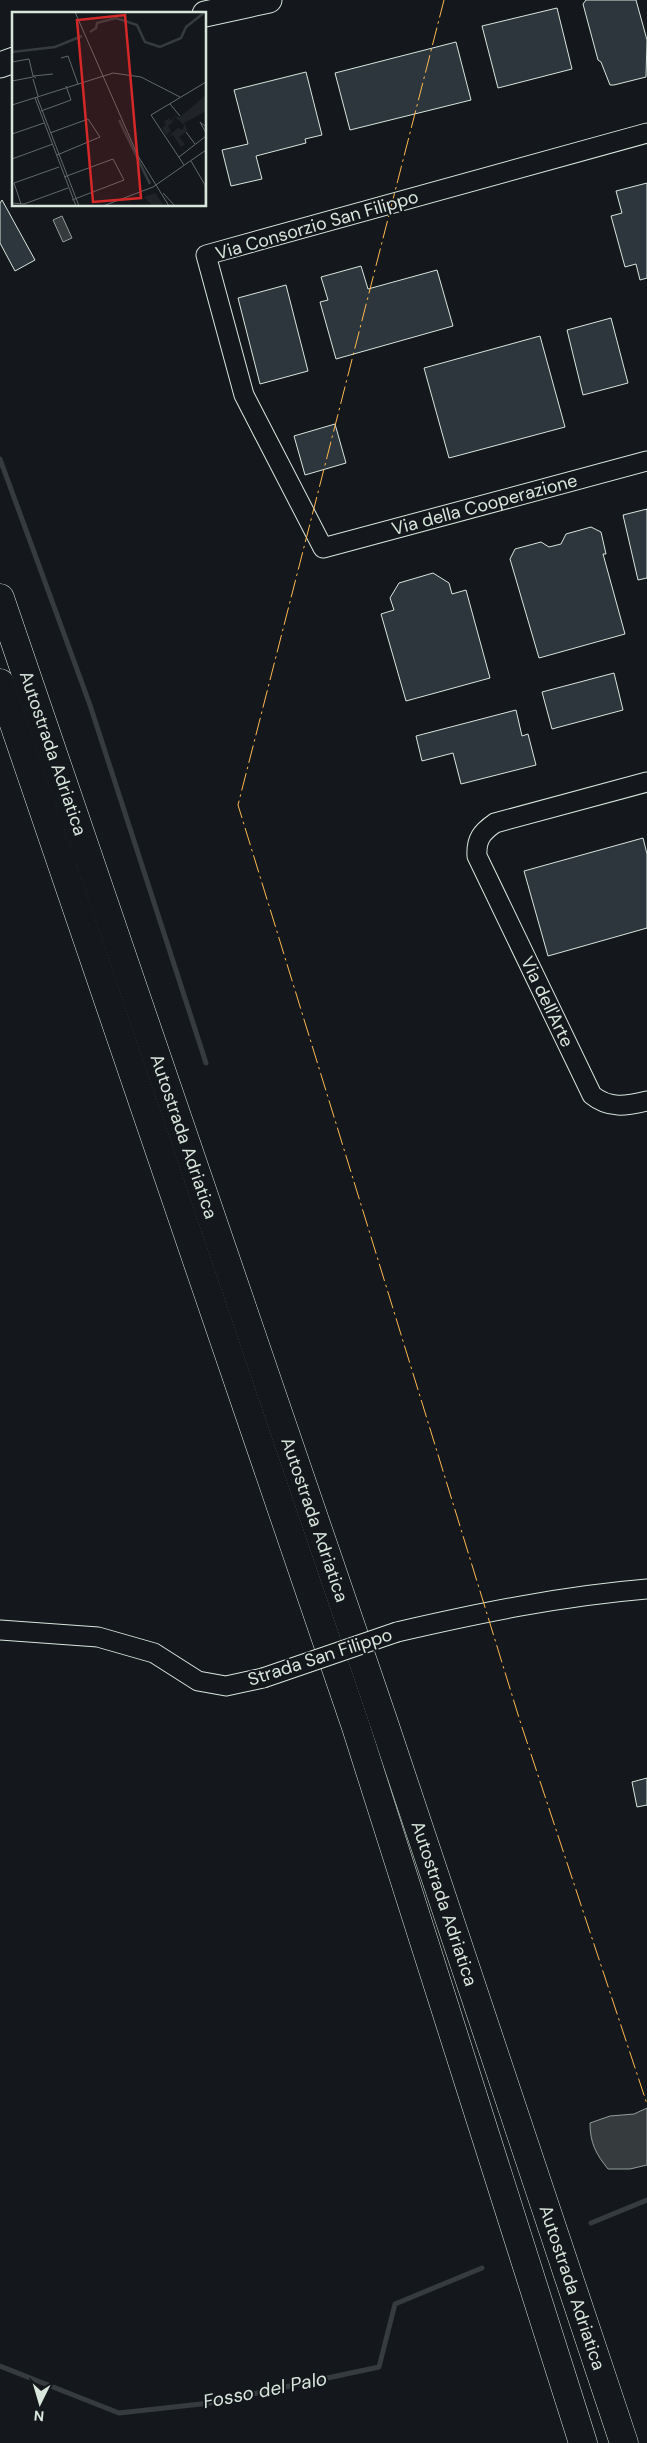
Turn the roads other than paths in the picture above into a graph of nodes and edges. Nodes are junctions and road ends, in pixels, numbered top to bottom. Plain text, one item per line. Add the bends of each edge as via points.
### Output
1 (269, 0) edge
2 (206, 14) edge
3 (647, 133) edge
4 (647, 461) edge
5 (323, 548) joint
6 (0, 598) edge
7 (0, 683) edge
8 (647, 782) edge
9 (647, 1101) edge
10 (647, 1589) edge
11 (0, 1630) edge
12 (583, 2443) edge
13 (624, 2443) edge

1 - 2 main road
3 - 5 street, Via Consorzio San Filippo via 206,255 244,395
4 - 5 street, Via della Cooperazione
6 - 13 highway, Autostrada Adriatica via 383,1720
7 - 12 highway, Autostrada Adriatica via 356,1728
8 - 9 street, Via dell'Arte via 495,823 480,836 477,846 477,856 592,1095 616,1106
10 - 11 street, Strada San Filippo, bridge via 592,1594 469,1615 397,1632 263,1678 226,1686 198,1682 154,1654 98,1636

